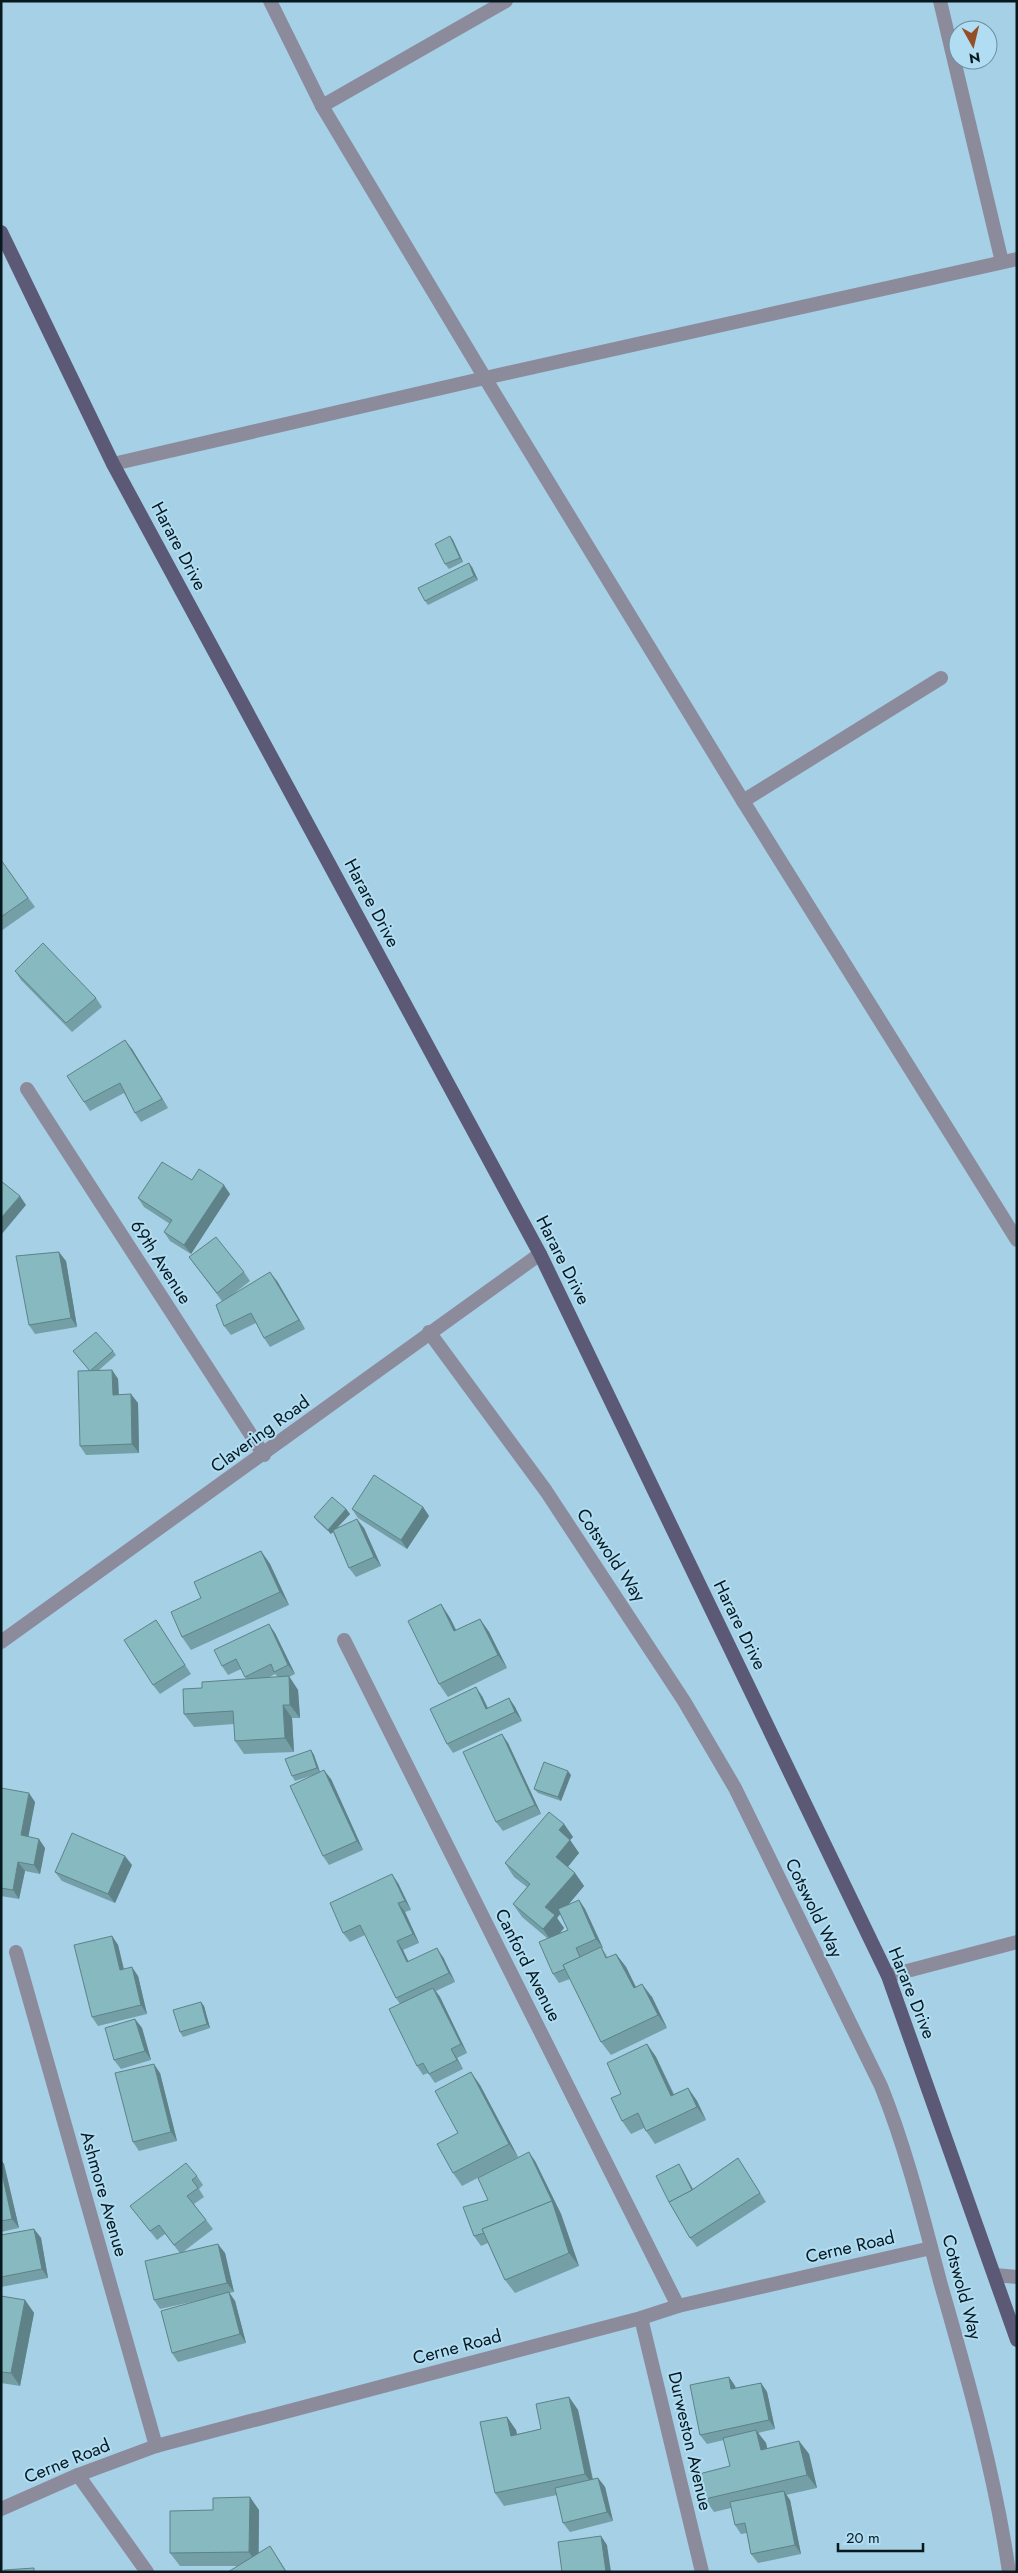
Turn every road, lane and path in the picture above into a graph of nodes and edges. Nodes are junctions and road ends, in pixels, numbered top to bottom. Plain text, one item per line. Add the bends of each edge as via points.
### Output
1 (270, 1) edge
2 (506, 1) edge
3 (940, 1) edge
4 (322, 106) junction
5 (1, 232) edge
6 (1017, 259) edge
7 (1002, 262) junction
8 (485, 378) junction
9 (113, 464) junction
10 (941, 678) dead end
11 (743, 801) junction
12 (27, 1089) dead end
13 (1017, 1240) edge
14 (540, 1254) junction
15 (429, 1332) junction
16 (264, 1455) junction
17 (344, 1640) dead end
18 (1, 1642) edge
19 (1017, 1942) edge
20 (16, 1952) dead end
21 (888, 1976) junction
22 (931, 2248) junction
23 (995, 2275) junction
24 (1017, 2276) edge
25 (678, 2306) junction
26 (641, 2318) junction
27 (1017, 2340) edge
28 (156, 2446) junction
29 (78, 2475) junction
30 (1, 2509) edge
31 (148, 2572) edge
32 (702, 2572) edge
33 (1009, 2572) edge

1 - 4 street
2 - 4 street
3 - 7 street
4 - 8 street
5 - 9 main road, Harare Drive
6 - 7 street
7 - 8 street
8 - 9 street
8 - 11 street
9 - 14 main road, Harare Drive
10 - 11 street
11 - 13 street
12 - 16 street, 69th Avenue
14 - 15 street, Clavering Road
14 - 21 main road, Harare Drive
15 - 16 street, Clavering Road
15 - 22 street, Cotswold Way via 556,1507 652,1651 735,1788 881,2086 900,2133
16 - 18 street, Clavering Road
17 - 25 street, Canford Avenue
19 - 21 street
20 - 28 street, Ashmore Avenue
21 - 23 main road, Harare Drive
22 - 25 street, Cerne Road
22 - 33 street, Cotswold Way via 973,2399
23 - 24 street
23 - 27 main road, Harare Drive
25 - 26 street, Cerne Road
26 - 28 street, Cerne Road
26 - 32 street, Durweston Avenue
28 - 29 street, Cerne Road
29 - 30 street, Cerne Road
29 - 31 street

